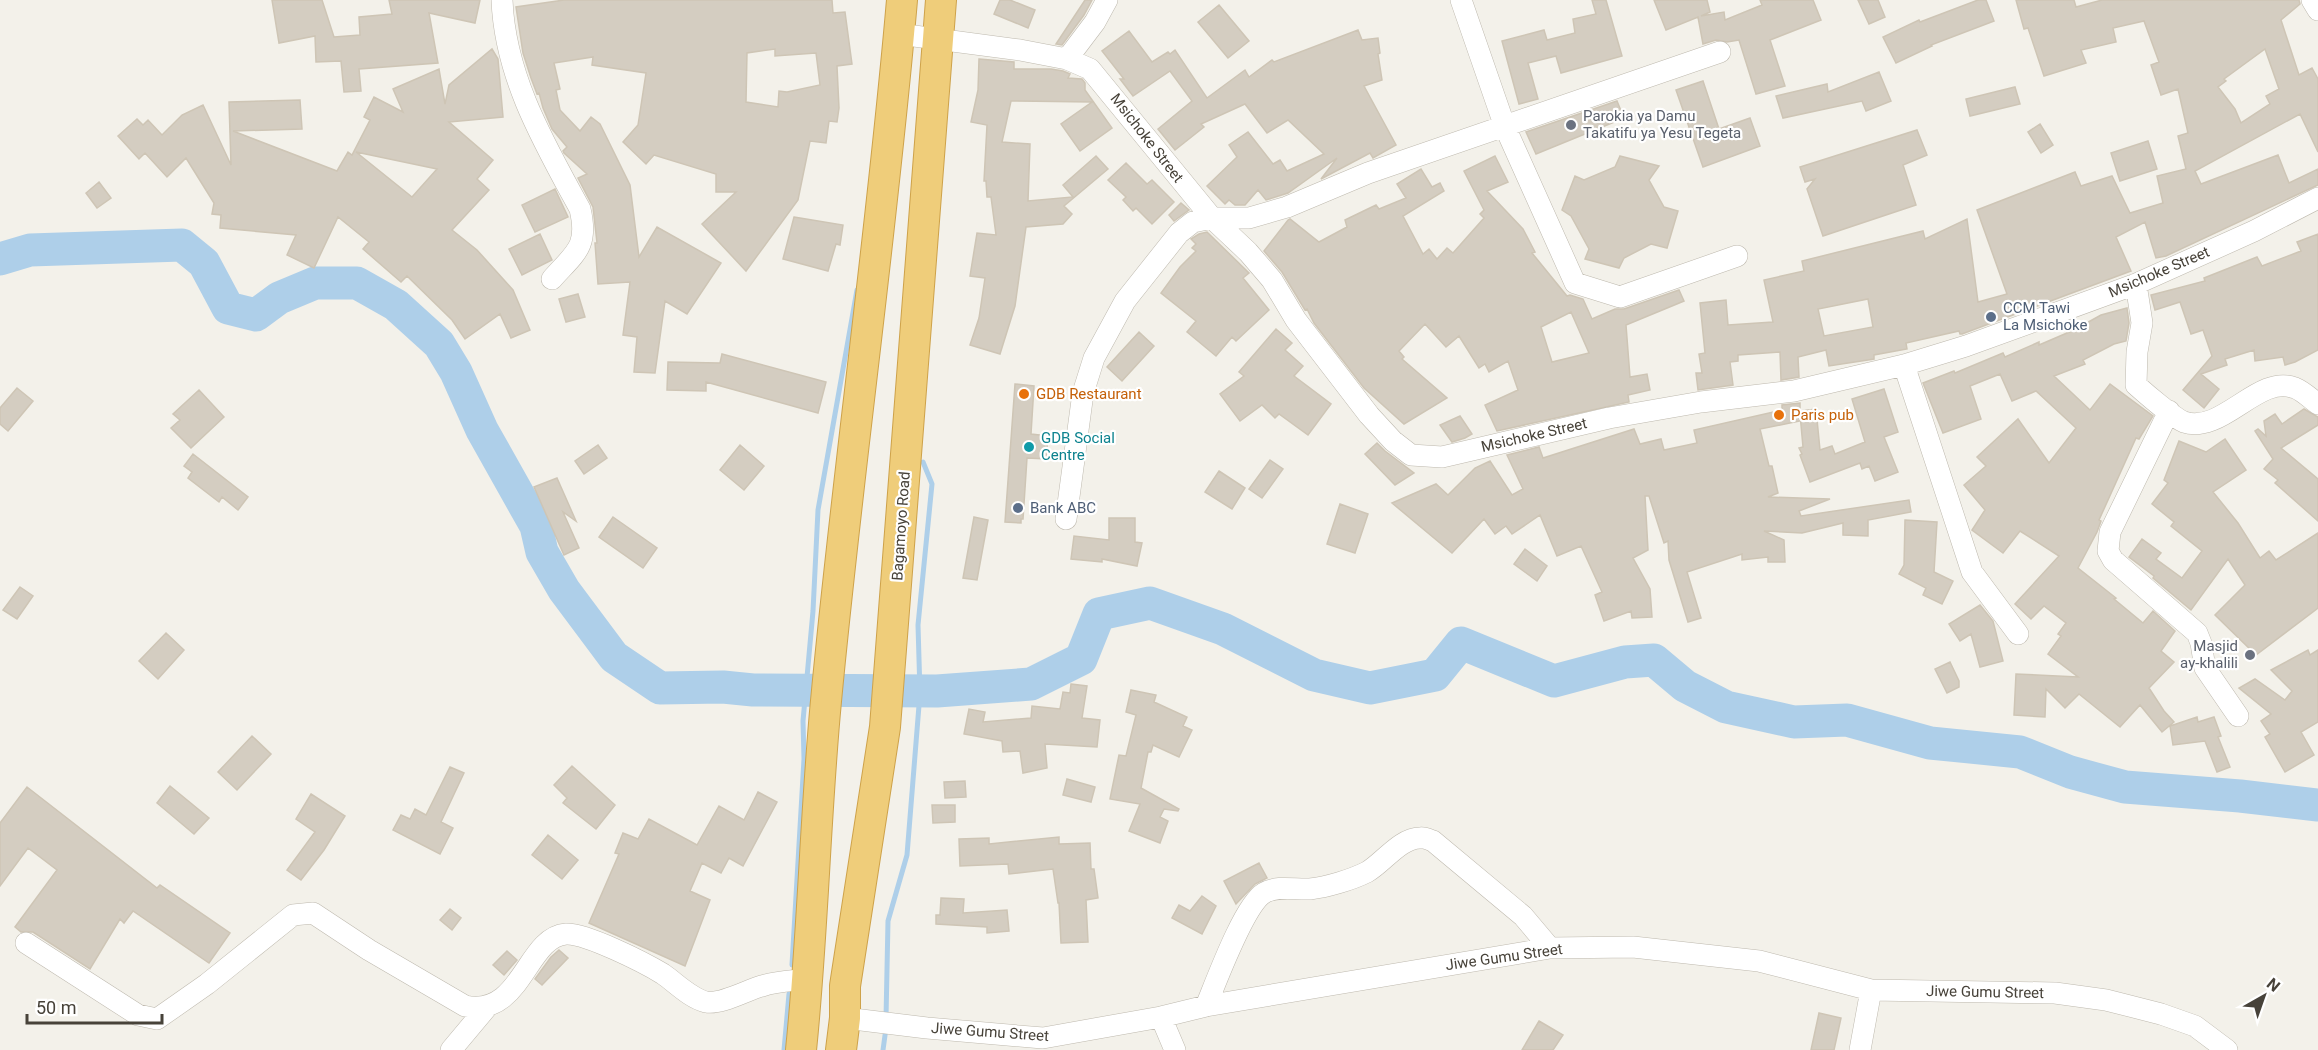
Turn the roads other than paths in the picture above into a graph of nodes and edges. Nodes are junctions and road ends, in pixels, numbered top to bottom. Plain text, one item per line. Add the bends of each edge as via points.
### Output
1 (502, 0) edge
2 (902, 0) edge
3 (941, 0) edge
4 (1107, 0) edge
5 (1461, 0) edge
6 (2312, 0) edge
7 (2318, 10) edge
8 (899, 34) junction
9 (938, 38) junction
10 (1720, 52) dead end
11 (1067, 58) junction
12 (1506, 127) junction
13 (2318, 198) edge
14 (1212, 218) junction
15 (1737, 256) dead end
16 (552, 279) dead end
17 (2136, 284) junction
18 (1904, 365) junction
19 (2318, 404) edge
20 (2169, 411) junction
21 (1066, 519) dead end
22 (2018, 634) dead end
23 (2238, 716) dead end
24 (26, 943) dead end
25 (1550, 948) junction
26 (808, 979) junction
27 (1871, 990) junction
28 (1206, 1006) junction
29 (486, 1008) junction
30 (1161, 1017) junction
31 (845, 1018) junction
32 (451, 1050) edge
33 (801, 1050) edge
34 (841, 1050) edge
35 (1175, 1050) edge
36 (1860, 1050) edge
37 (2227, 1050) edge

1 - 16 street via 513,68 527,107 580,209 584,225 579,248
2 - 8 highway
3 - 9 highway, Bagamoyo Road
4 - 11 street
5 - 12 street
6 - 7 street
8 - 9 street, Msichoke Street
8 - 26 highway via 825,718
9 - 11 street, Msichoke Street
9 - 31 highway, Bagamoyo Road via 885,727 845,986
10 - 12 street
11 - 14 street, Msichoke Street via 1090,69 1104,84
12 - 14 street via 1368,173 1287,207 1249,218
12 - 15 street via 1575,283 1620,297
13 - 17 street, Msichoke Street
14 - 18 street, Msichoke Street via 1272,280 1296,320 1369,415 1411,455 1443,457 1608,418 1794,391
14 - 21 street via 1193,222 1179,233 1125,301 1094,358 1083,393
17 - 18 street, Msichoke Street
17 - 20 street via 2142,323 2136,385
18 - 22 street via 1972,572
19 - 20 street via 2295,388 2277,386 2208,421 2182,421
20 - 23 street via 2110,532 2108,551 2113,561 2197,633 2205,668
24 - 29 street via 138,1015 157,1019 293,915 313,913 465,1006
25 - 27 street, Jiwe Gumu Street via 1633,947 1759,961
25 - 28 street, Jiwe Gumu Street
25 - 28 street via 1523,916 1433,841 1420,838 1406,842 1367,872 1353,877 1311,888 1264,892 1236,936
26 - 29 street via 765,985 722,1001 706,1002 629,954 566,934 548,942 505,996
26 - 33 highway
27 - 36 street
27 - 37 street, Jiwe Gumu Street via 2055,993 2106,1000 2195,1026
28 - 30 street, Jiwe Gumu Street
29 - 32 street
30 - 31 street, Jiwe Gumu Street via 1043,1038
30 - 35 street
31 - 34 highway, Bagamoyo Road

